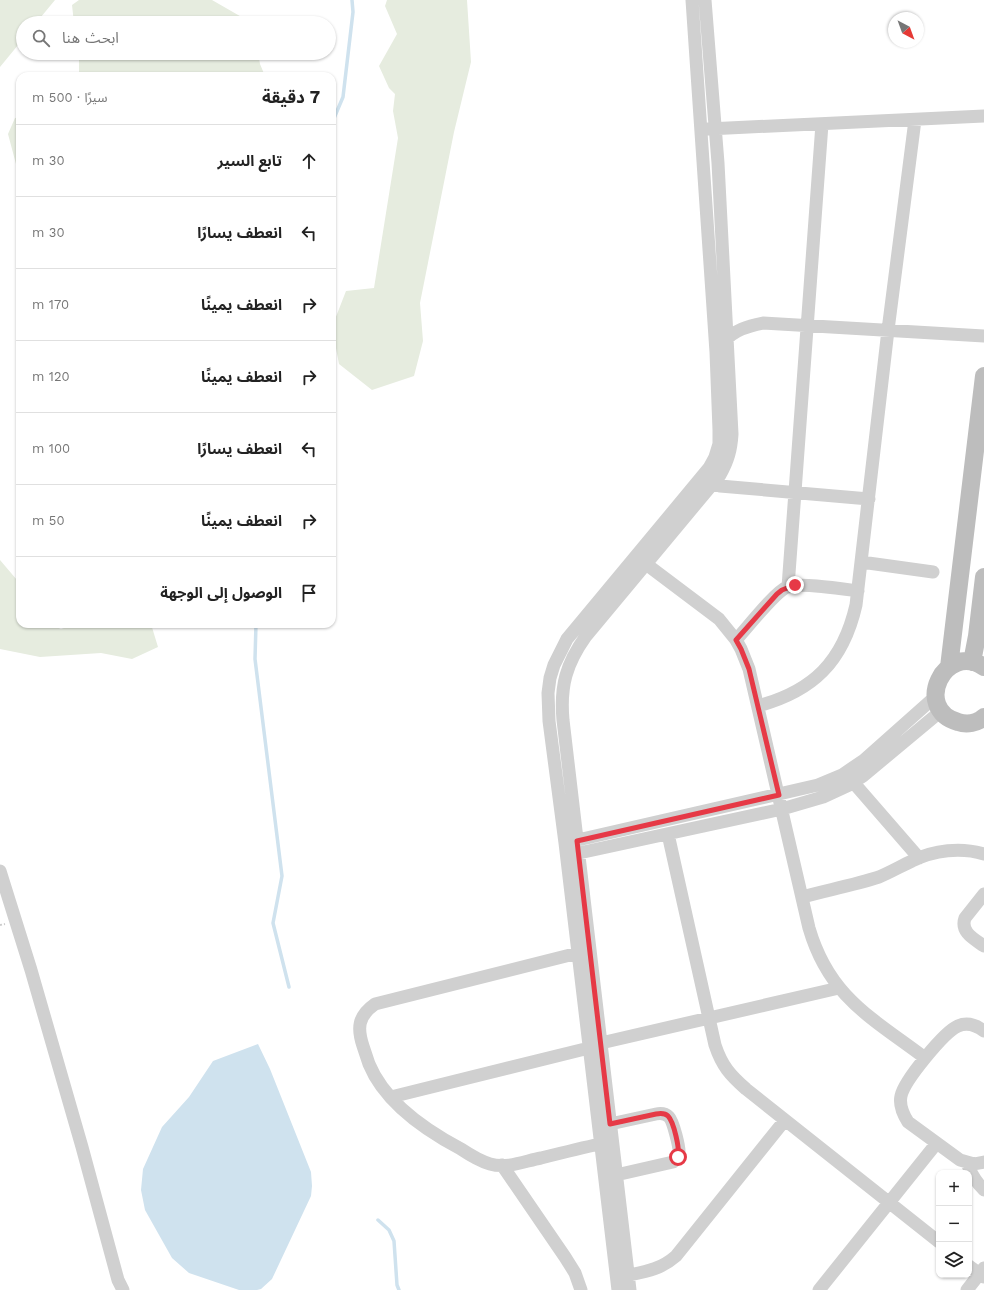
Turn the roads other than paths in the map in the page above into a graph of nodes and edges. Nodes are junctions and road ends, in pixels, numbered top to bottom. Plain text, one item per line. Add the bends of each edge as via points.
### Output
1 (692, 0) edge
2 (705, 0) edge
3 (984, 116) edge
4 (915, 120) junction
5 (822, 124) junction
6 (715, 128) junction
7 (701, 129) junction
8 (806, 325) junction
9 (888, 330) junction
10 (984, 336) edge
11 (728, 338) junction
12 (716, 352) junction
13 (984, 376) edge
14 (706, 481) junction
15 (795, 493) junction
16 (869, 499) junction
17 (861, 562) junction
18 (646, 564) junction
19 (933, 572) dead end
20 (984, 577) edge
21 (984, 580) edge
22 (788, 587) junction
23 (858, 591) junction
24 (736, 640) junction
25 (978, 664) edge
26 (949, 667) junction
27 (938, 704) junction
28 (758, 706) junction
29 (983, 720) edge
30 (851, 784) junction
31 (779, 795) junction
32 (782, 809) junction
33 (668, 834) junction
34 (572, 848) junction
35 (984, 854) edge
36 (916, 859) junction
37 (0, 871) edge
38 (984, 894) edge
39 (802, 897) junction
40 (984, 946) edge
41 (578, 953) junction
42 (839, 988) junction
43 (709, 1018) junction
44 (984, 1031) edge
45 (595, 1045) junction
46 (926, 1058) junction
47 (391, 1097) junction
48 (785, 1120) junction
49 (610, 1124) junction
50 (600, 1144) junction
51 (936, 1144) junction
52 (984, 1162) edge
53 (967, 1163) junction
54 (502, 1166) junction
55 (616, 1175) junction
56 (984, 1190) edge
57 (889, 1202) junction
58 (936, 1240) edge
59 (972, 1268) edge
60 (983, 1273) edge
61 (621, 1281) edge
62 (122, 1290) edge
63 (581, 1290) edge
64 (630, 1290) edge
65 (819, 1290) edge
66 (967, 1290) edge

1 - 7 street
2 - 6 street
3 - 4 street
4 - 5 street
4 - 9 street
5 - 6 street
5 - 8 street
6 - 7 street
6 - 11 street
7 - 12 street
8 - 9 street
8 - 11 street via 763,323 738,330
8 - 15 street
9 - 10 street
9 - 16 street
11 - 12 street
11 - 14 street via 731,448 720,475
12 - 14 street via 719,444
13 - 26 street
14 - 15 street
14 - 18 street
14 - 34 street via 576,627 554,665 548,707
15 - 16 street
15 - 22 street
16 - 17 street
17 - 19 street
17 - 23 street
18 - 24 street via 719,619
18 - 34 street via 586,636 565,675 562,705
20 - 21 street
21 - 25 street via 978,629
22 - 23 street via 795,585
22 - 24 street via 777,594
23 - 28 street via 848,633 826,670 794,693
24 - 28 street via 749,669
25 - 26 street via 960,662
26 - 27 street via 938,680
27 - 29 street via 952,720 959,723
27 - 30 street via 872,768
27 - 31 street via 853,768 818,786
28 - 31 street
30 - 32 street
30 - 36 street
31 - 32 street
31 - 34 street
32 - 33 street
32 - 39 street
33 - 34 street
33 - 43 street
34 - 41 street
34 - 45 street
35 - 36 street via 961,850 946,851
36 - 39 street via 879,877
37 - 62 street via 31,970
38 - 40 street via 964,922 965,931
39 - 42 street via 820,960
41 - 45 street
41 - 47 street via 382,1002 368,1009 360,1023 361,1039 369,1064
42 - 43 street
42 - 46 street via 866,1015
43 - 45 street
43 - 48 street via 719,1058 726,1070
44 - 46 street via 967,1024 959,1026 945,1035
45 - 47 street
45 - 49 street
45 - 50 street
46 - 51 street via 904,1088 901,1106 908,1122
47 - 54 street via 424,1127 443,1140 482,1161
48 - 57 street
48 - 61 street via 676,1256 654,1270
49 - 55 street
49 - 55 street via 656,1114 668,1115 679,1150 678,1157 673,1162
50 - 54 street
50 - 61 street
51 - 53 street
51 - 57 street
52 - 53 street
53 - 56 street via 977,1183
54 - 63 street via 565,1257
55 - 61 street
57 - 58 street
57 - 65 street
59 - 60 street
60 - 66 street
61 - 64 street

